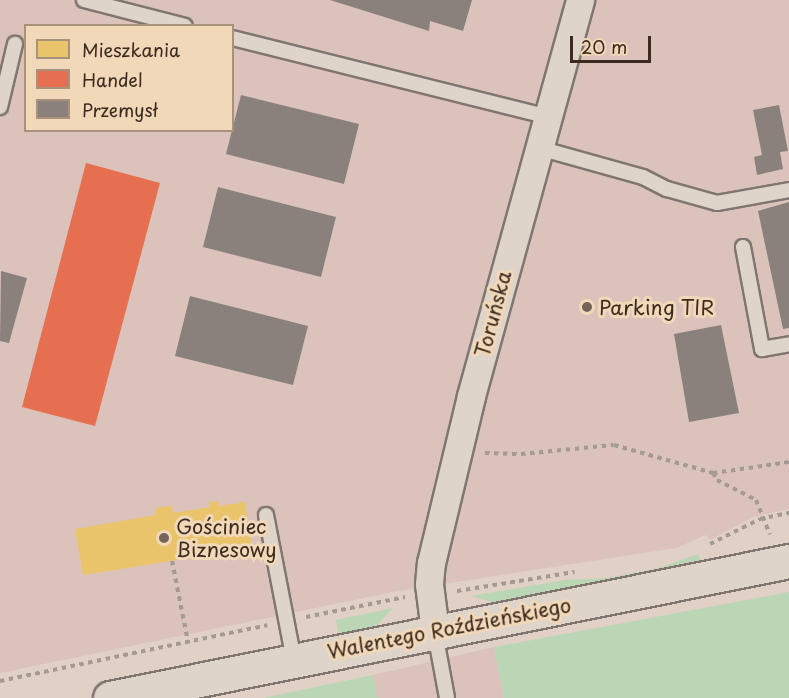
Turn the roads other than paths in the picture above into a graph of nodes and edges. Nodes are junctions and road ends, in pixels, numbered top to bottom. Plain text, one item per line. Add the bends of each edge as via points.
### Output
1 (84, 0) edge
2 (580, 0) edge
3 (177, 24) edge
4 (234, 38) edge
5 (15, 44) dead end
6 (0, 107) edge
7 (548, 117) junction
8 (539, 148) junction
9 (789, 190) edge
10 (742, 247) dead end
11 (789, 344) edge
12 (266, 515) dead end
13 (789, 561) edge
14 (435, 631) junction
15 (294, 660) junction
16 (110, 698) edge
17 (447, 698) edge

1 - 3 lane
2 - 7 street, Toruńska
4 - 7 lane
5 - 6 lane
7 - 8 street, Toruńska
8 - 9 lane via 717,203
8 - 14 street, Toruńska via 459,447 429,577
10 - 11 lane via 762,349
12 - 15 lane
13 - 14 street, Walentego Roździeńskiego
14 - 15 street, Walentego Roździeńskiego
14 - 17 lane
15 - 16 street, Walentego Roździeńskiego

